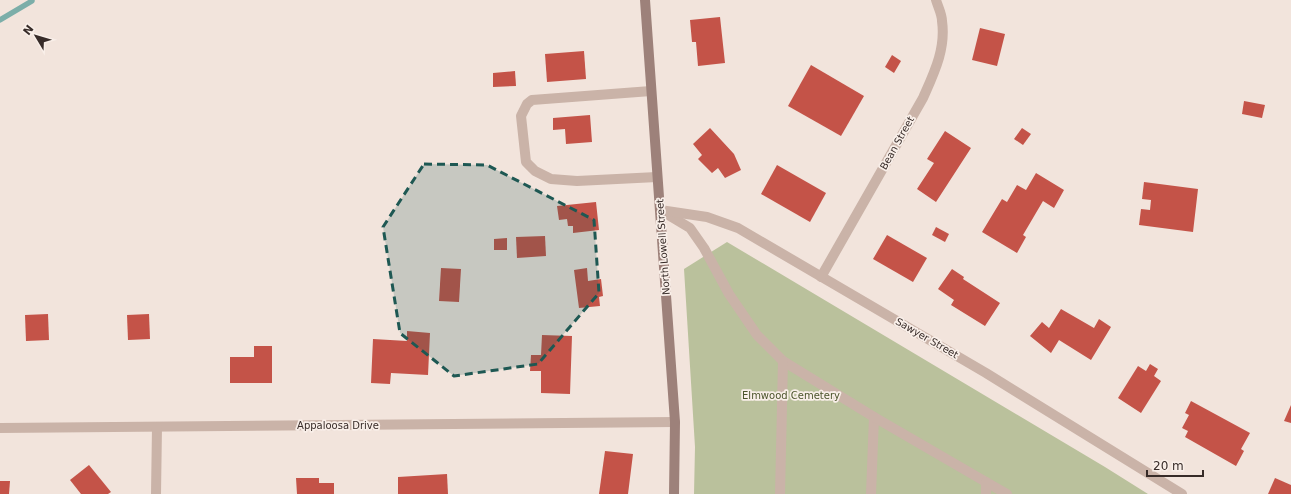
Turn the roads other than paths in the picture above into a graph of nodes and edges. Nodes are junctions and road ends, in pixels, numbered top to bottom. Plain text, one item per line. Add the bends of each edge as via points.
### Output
1 (645, 0) edge
2 (936, 0) edge
3 (651, 91) junction
4 (657, 176) junction
5 (660, 210) junction
6 (821, 277) junction
7 (783, 361) junction
8 (874, 417) junction
9 (675, 422) junction
10 (156, 427) junction
11 (0, 428) edge
12 (986, 482) junction
13 (156, 494) edge
14 (674, 494) edge
15 (780, 494) edge
16 (871, 494) edge
17 (986, 494) edge
18 (1007, 494) edge
19 (1182, 494) edge

1 - 3 main road, North Lowell Street
2 - 6 street, Bean Street via 942,20 942,45 936,70
3 - 4 main road, North Lowell Street
3 - 4 street via 532,100 521,116 526,162 535,171 551,179 577,181
4 - 5 main road, North Lowell Street
5 - 6 street, Sawyer Street via 707,217 738,228
5 - 7 street via 690,228 757,335
5 - 9 main road, North Lowell Street
6 - 19 street, Sawyer Street via 1007,386
7 - 8 street
7 - 15 street
8 - 12 street
8 - 16 street
9 - 10 street, Appaloosa Drive
9 - 14 main road, North Lowell Street
10 - 11 street, Appaloosa Drive
10 - 13 street
12 - 17 street
12 - 18 street

